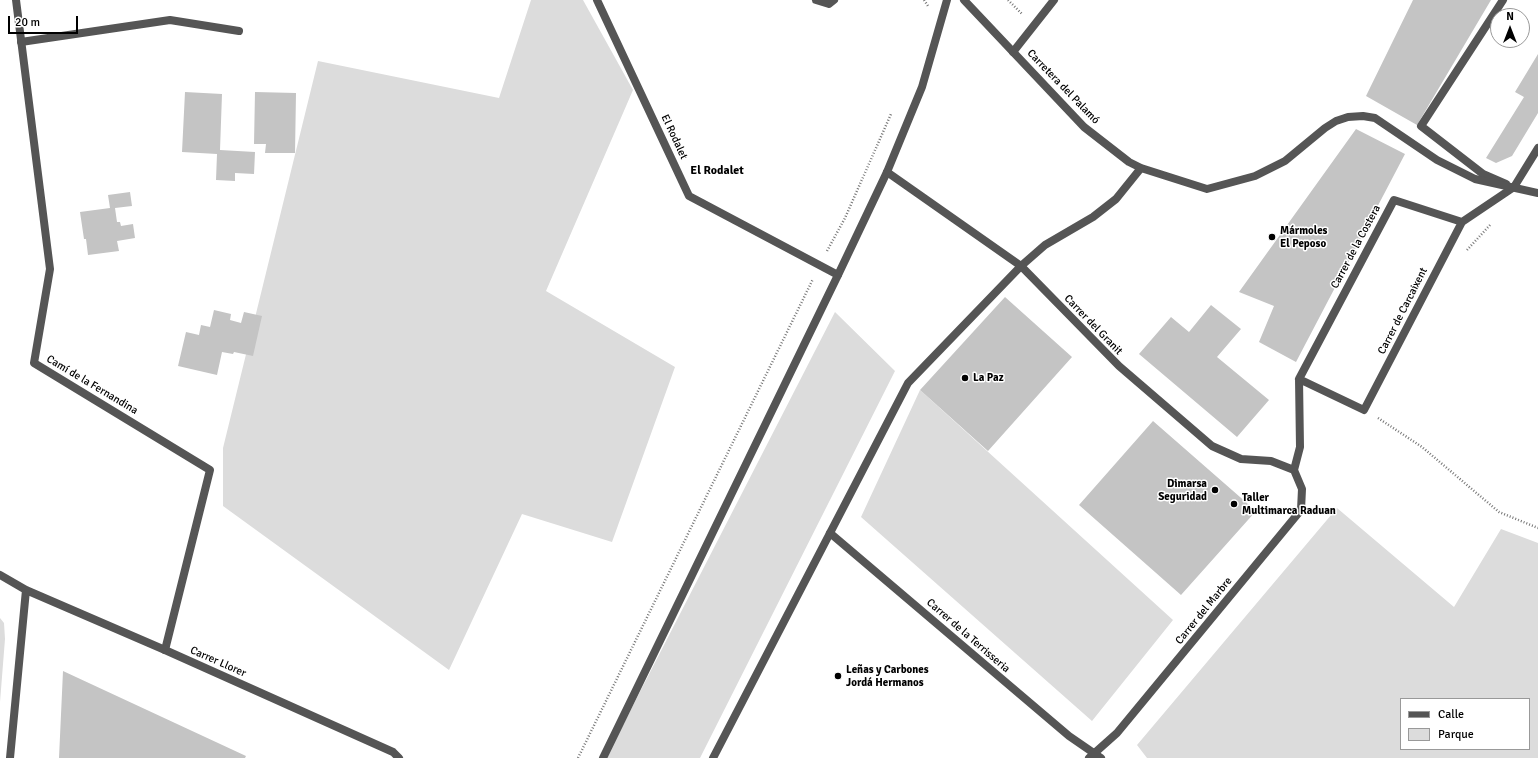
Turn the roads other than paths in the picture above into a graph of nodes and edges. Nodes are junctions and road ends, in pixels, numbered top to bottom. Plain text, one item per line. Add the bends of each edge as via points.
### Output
1 (16, 0) edge
2 (597, 0) edge
3 (816, 0) edge
4 (834, 0) edge
5 (947, 0) edge
6 (964, 0) edge
7 (1054, 0) edge
8 (1503, 0) edge
9 (239, 31) dead end
10 (21, 42) junction
11 (1013, 52) junction
12 (1538, 148) edge
13 (1142, 168) junction
14 (886, 172) junction
15 (1514, 187) junction
16 (1538, 192) edge
17 (1462, 222) junction
18 (1021, 266) junction
19 (838, 275) junction
20 (1299, 380) junction
21 (1294, 470) junction
22 (830, 533) junction
23 (0, 575) edge
24 (26, 590) junction
25 (165, 650) junction
26 (1091, 756) edge
27 (10, 758) edge
28 (399, 758) edge
29 (603, 758) edge
30 (713, 758) edge
31 (1101, 758) edge

1 - 10 street, Camí de la Fernandina
2 - 19 street, El Rodalet via 689,196
3 - 4 street via 829,4
5 - 14 street via 922,87
6 - 11 street, Carretera del Palamó
7 - 11 street
8 - 15 street via 1421,126 1483,174
9 - 10 street via 170,20
10 - 25 street, Camí de la Fernandina via 50,269 34,363 210,470
11 - 13 street, Carretera del Palamó via 1084,127 1129,162
12 - 15 street
13 - 15 street, Carretera del Palamó via 1207,189 1255,176 1285,161 1336,121 1363,116 1375,118 1437,160 1475,179
13 - 18 street via 1116,199 1094,217 1046,245
14 - 18 street, Carrer del Granit
14 - 19 street
15 - 16 street
15 - 17 street
17 - 20 street, Carrer de la Costera via 1394,200
17 - 20 street, Carrer de Carcaixent via 1364,410
18 - 21 street, Carrer del Granit via 1119,366 1212,446 1242,459 1270,461
18 - 22 street via 908,383
19 - 29 street
20 - 21 street via 1300,447
21 - 26 street, Carrer del Marbre via 1302,489 1301,510 1117,733
22 - 26 street, Carrer de la Terrisseria
22 - 30 street
23 - 24 street, Carrer Llorer
24 - 25 street, Carrer Llorer
24 - 27 street
25 - 28 street, Carrer Llorer via 393,752
26 - 31 street

